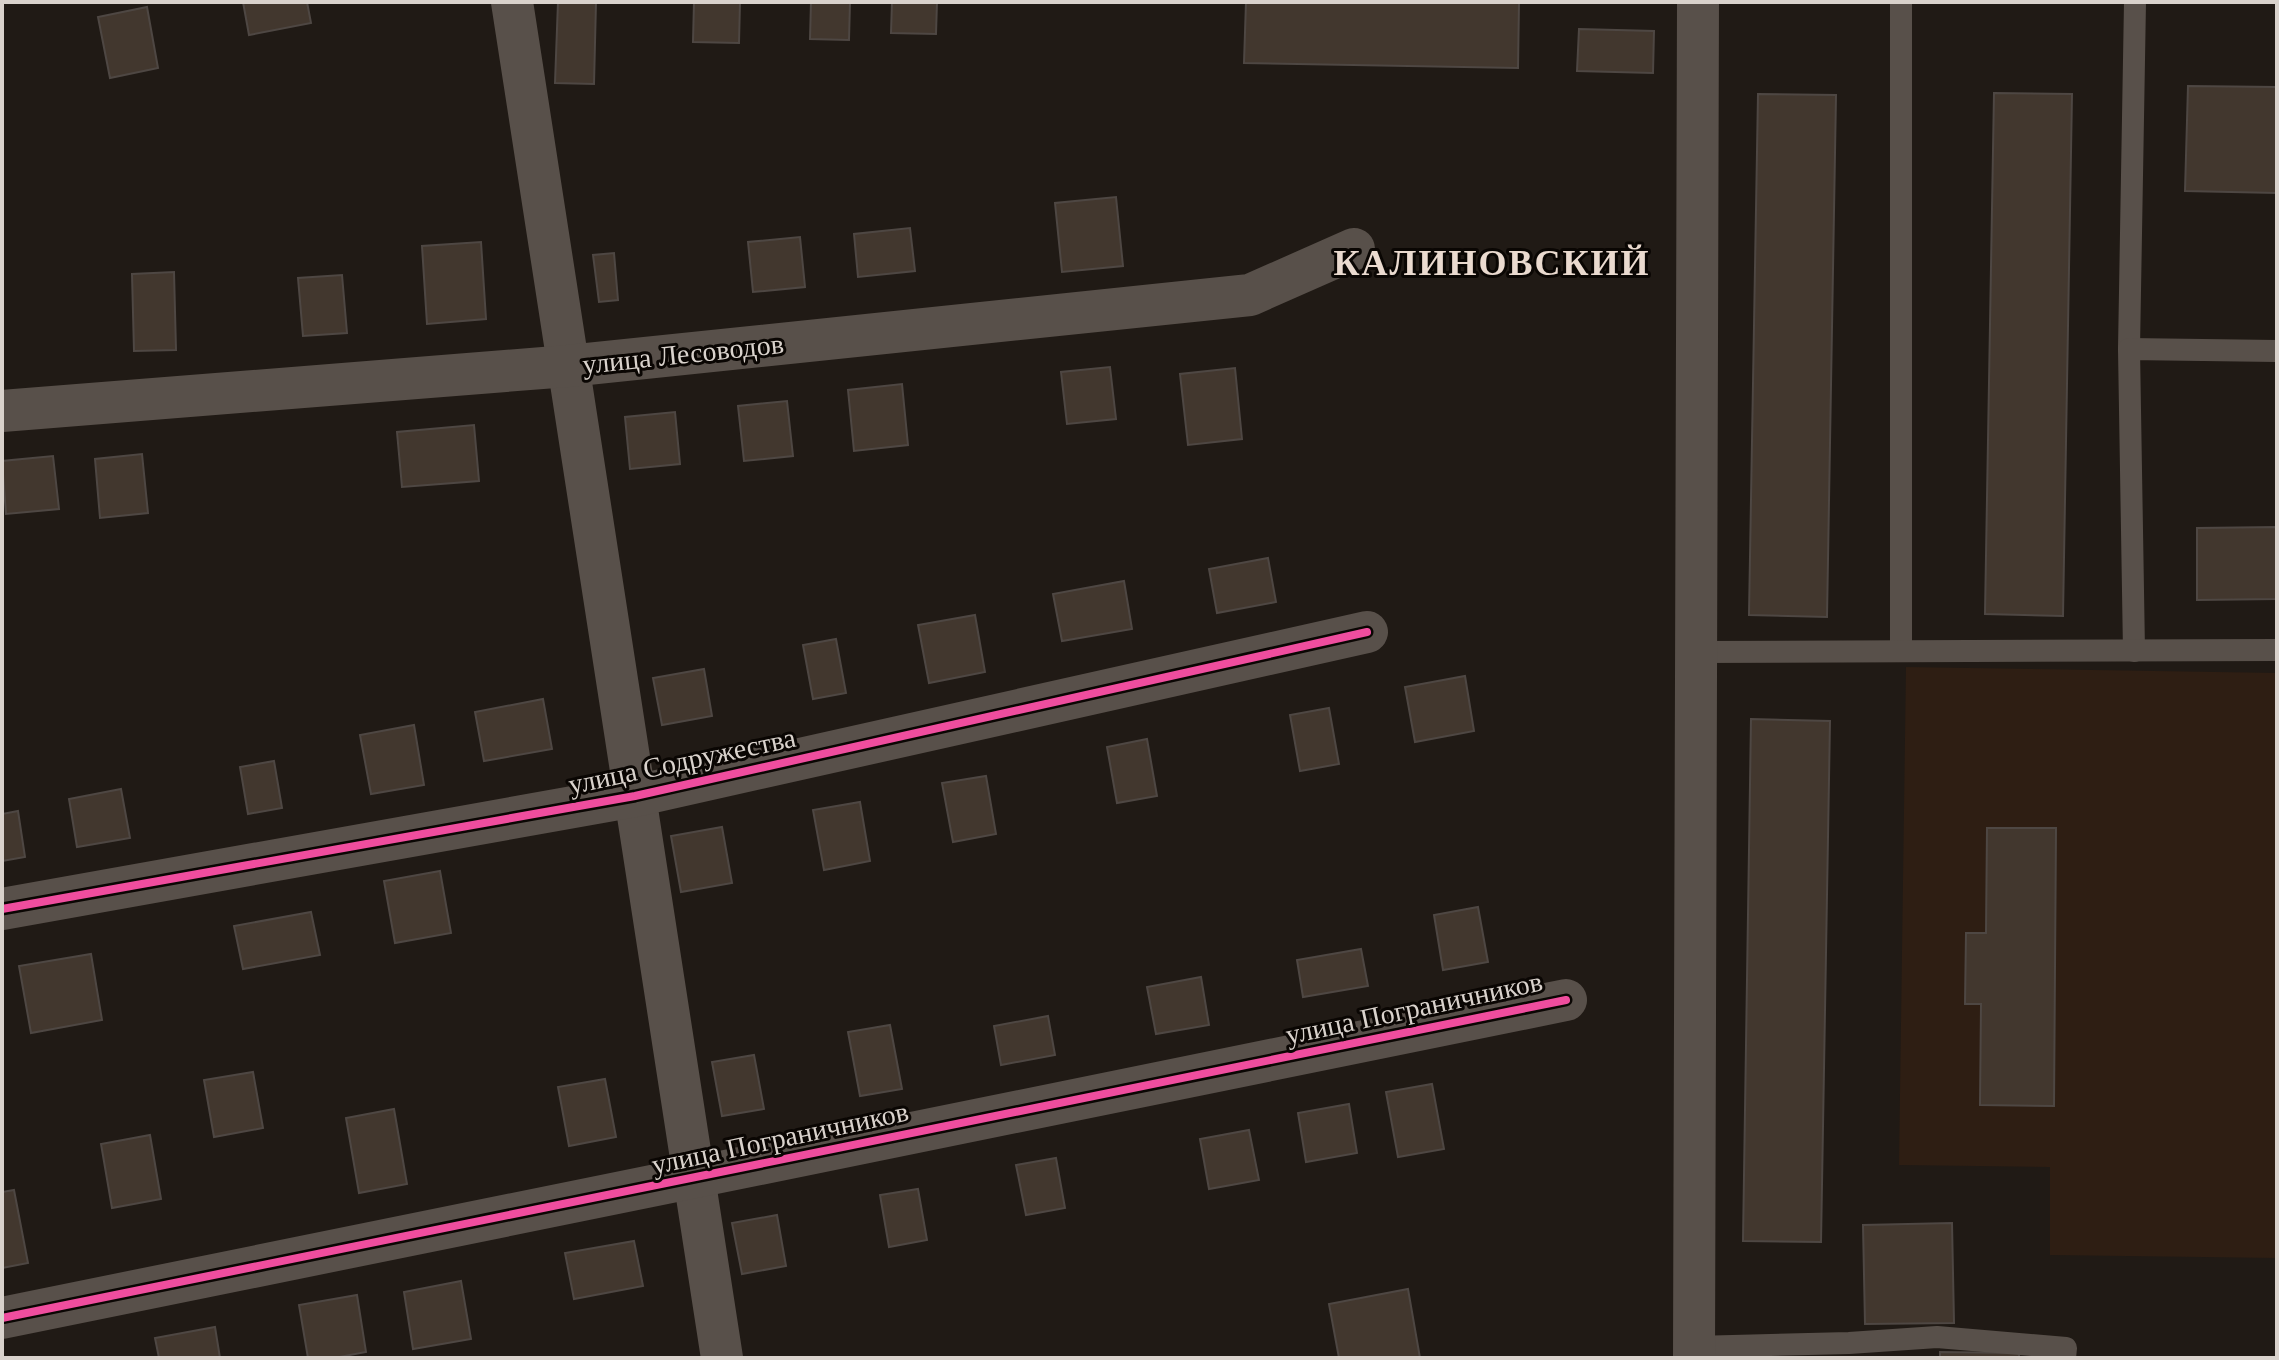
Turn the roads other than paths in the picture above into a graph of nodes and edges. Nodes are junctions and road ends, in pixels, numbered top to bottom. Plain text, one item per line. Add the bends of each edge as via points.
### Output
1 (512, 2) edge
2 (1698, 2) edge
3 (1901, 2) edge
4 (2135, 2) edge
5 (1354, 249) dead end
6 (2129, 349) junction
7 (2277, 351) edge
8 (568, 366) junction
9 (2, 411) edge
10 (1367, 632) dead end
11 (2277, 650) edge
12 (1901, 651) junction
13 (2134, 651) junction
14 (1696, 652) junction
15 (635, 796) junction
16 (2, 909) edge
17 (1566, 1000) dead end
18 (694, 1179) junction
19 (2, 1318) edge
20 (1694, 1352) edge
21 (722, 1358) edge
22 (2065, 1358) edge

1 - 8 street
2 - 14 street
3 - 12 lane
4 - 6 lane
5 - 8 street, улица Лесоводов via 1250,295
6 - 7 lane
6 - 13 lane
8 - 9 street, улица Лесоводов
8 - 15 street
10 - 15 street, улица Содружества
11 - 13 lane
12 - 13 lane
12 - 14 lane
14 - 20 street
15 - 16 street, улица Содружества
15 - 18 street
17 - 18 street, улица Пограничников
18 - 19 street, улица Пограничников
18 - 21 street
20 - 22 lane via 1937,1337 2066,1348

